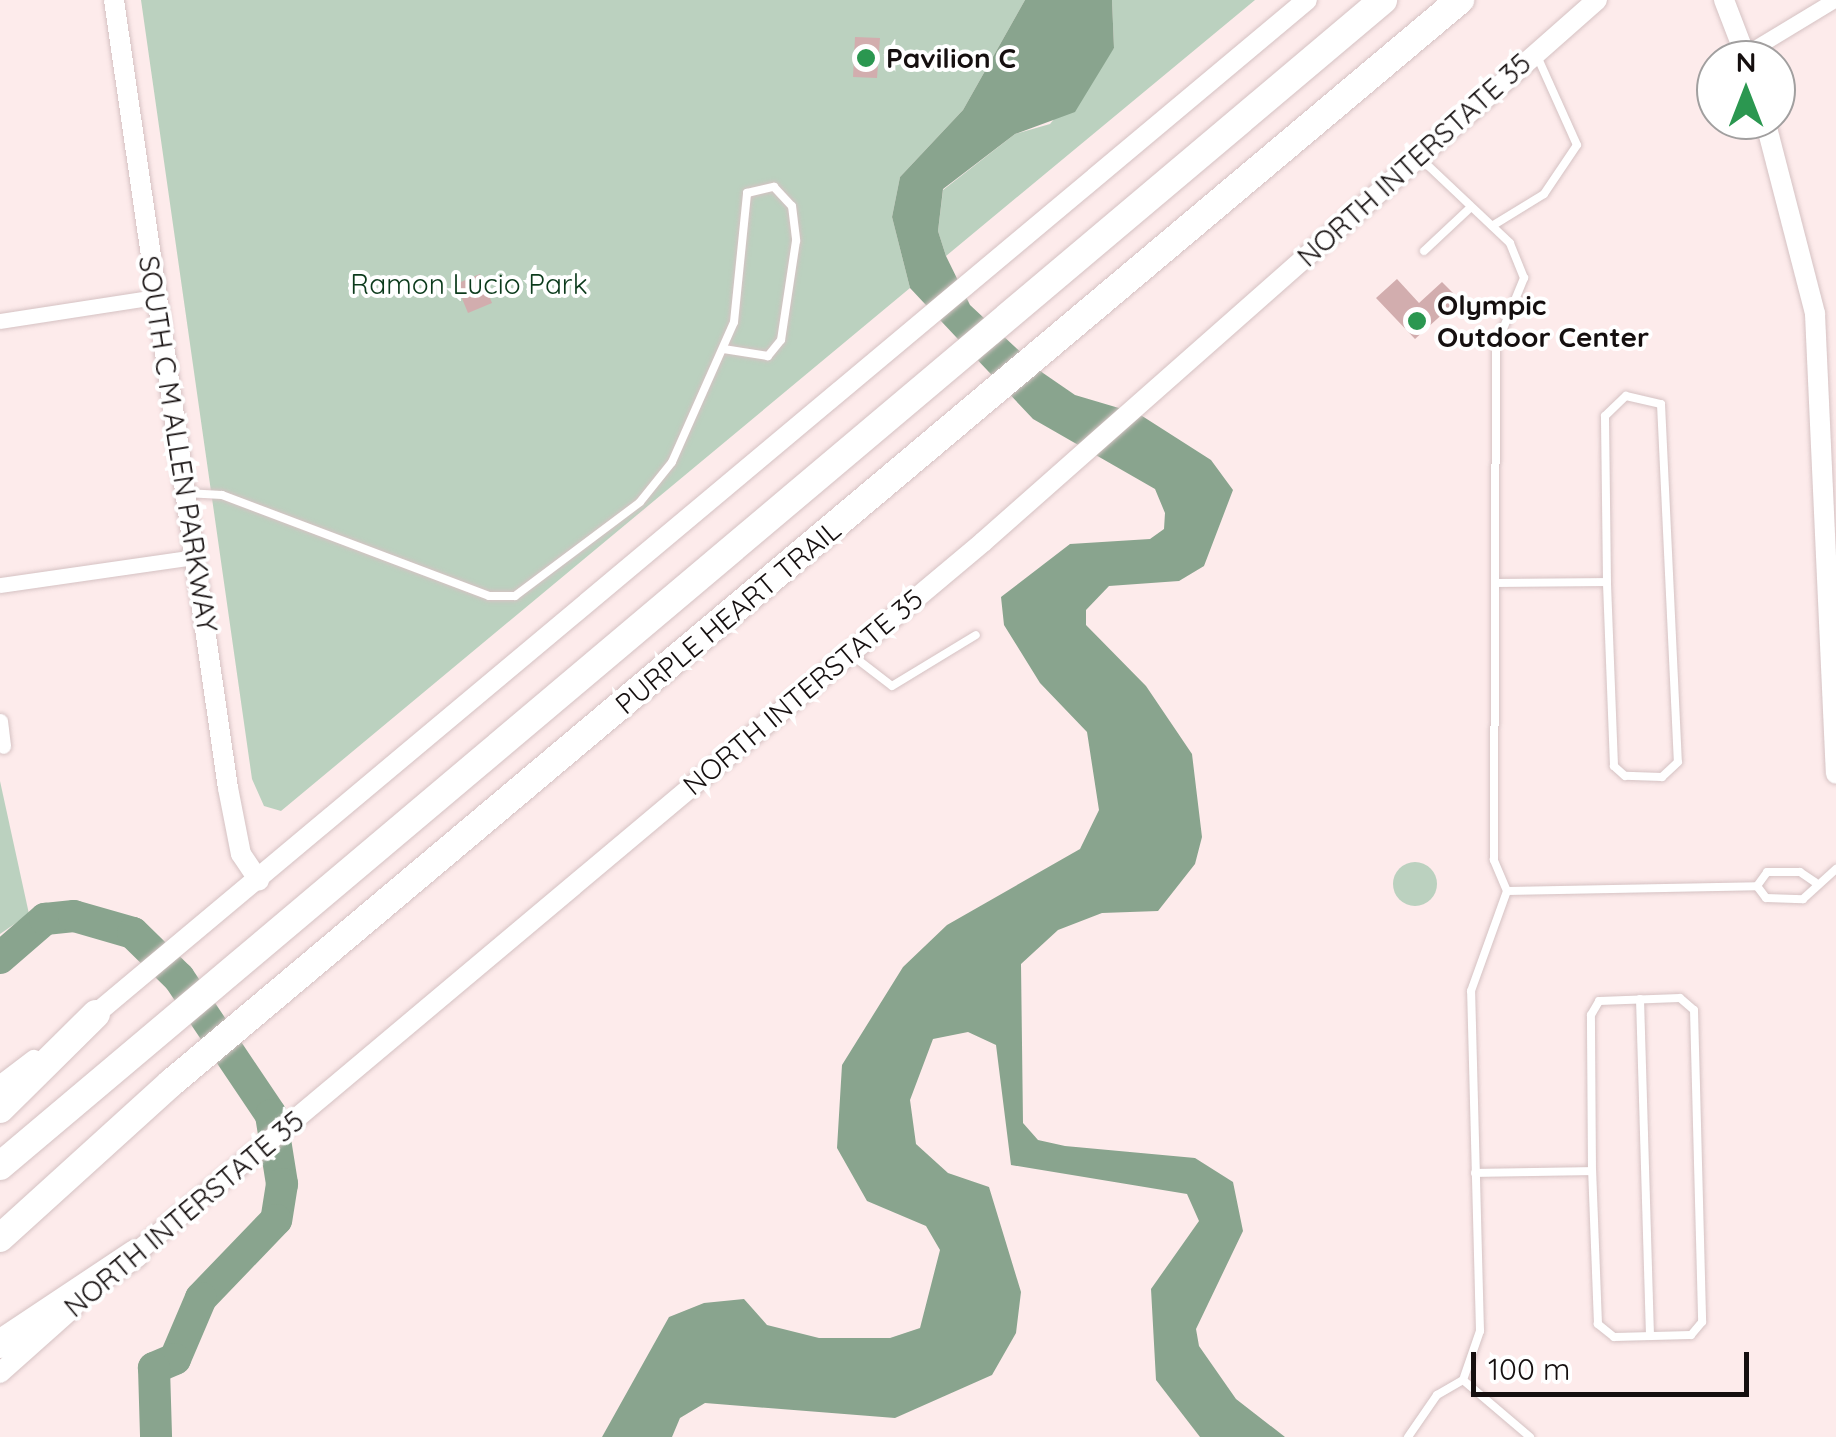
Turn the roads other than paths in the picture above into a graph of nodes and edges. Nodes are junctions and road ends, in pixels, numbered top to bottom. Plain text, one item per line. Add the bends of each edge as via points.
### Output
1 (114, 0) edge
2 (1307, 0) edge
3 (1383, 0) edge
4 (1460, 0) edge
5 (1597, 0) edge
6 (1724, 0) edge
7 (1834, 0) edge
8 (1739, 40) edge
9 (1772, 40) edge
10 (1535, 52) junction
11 (1771, 140) edge
12 (1420, 158) junction
13 (1470, 207) junction
14 (1492, 226) junction
15 (1424, 251) dead end
16 (155, 296) junction
17 (0, 322) edge
18 (724, 349) junction
19 (1831, 491) edge
20 (186, 492) junction
21 (196, 557) junction
22 (1832, 568) edge
23 (1607, 582) junction
24 (1498, 583) junction
25 (0, 585) edge
26 (976, 635) dead end
27 (850, 652) junction
28 (0, 721) edge
29 (4, 746) dead end
30 (1836, 774) edge
31 (1836, 870) edge
32 (259, 881) junction
33 (1815, 882) junction
34 (1757, 886) junction
35 (1507, 891) junction
36 (1640, 999) junction
37 (99, 1011) junction
38 (0, 1086) edge
39 (0, 1110) edge
40 (0, 1166) edge
41 (1592, 1171) junction
42 (1474, 1172) junction
43 (0, 1238) edge
44 (135, 1254) junction
45 (1650, 1336) junction
46 (0, 1344) edge
47 (0, 1372) edge
48 (1463, 1380) junction
49 (1408, 1437) edge
50 (1530, 1437) edge

1 - 16 main road, SOUTH C M ALLEN PARKWAY
2 - 32 main road
3 - 40 highway, PURPLE HEART TRAIL via 254,961
4 - 43 highway, PURPLE HEART TRAIL via 170,1083
5 - 10 main road, NORTH INTERSTATE 35
6 - 8 main road
7 - 9 street
10 - 12 main road, NORTH INTERSTATE 35
10 - 14 lane via 1577,144 1544,194
11 - 19 main road via 1815,314
12 - 13 lane
12 - 27 main road, NORTH INTERSTATE 35
13 - 14 lane
13 - 15 lane
14 - 24 lane via 1518,253 1524,278 1496,346
16 - 17 street
16 - 20 main road, SOUTH C M ALLEN PARKWAY
18 - 18 lane via 742,294 746,192 774,187 792,206 796,240 781,340 768,356
18 - 20 lane via 672,462 640,502 514,596 489,596 222,495
19 - 22 main road
20 - 21 main road, SOUTH C M ALLEN PARKWAY
21 - 25 street
21 - 32 main road, SOUTH C M ALLEN PARKWAY via 238,840
22 - 30 main road
23 - 23 lane via 1605,416 1626,396 1646,396 1666,411 1678,762 1662,777 1625,776 1614,766
23 - 24 lane
24 - 35 lane via 1494,860
26 - 27 lane via 892,686
27 - 44 main road, NORTH INTERSTATE 35
28 - 29 street
31 - 33 lane
32 - 37 main road
33 - 34 lane via 1800,872 1767,872
33 - 34 lane via 1803,899 1766,898
34 - 35 lane
35 - 42 lane via 1471,991
36 - 41 lane via 1599,1001 1591,1015
36 - 45 lane
36 - 45 lane via 1680,998 1694,1010 1702,1322 1691,1335
37 - 38 main road
37 - 39 highway
41 - 42 lane
41 - 45 lane via 1598,1324 1614,1336
42 - 48 lane via 1480,1331
44 - 46 highway
44 - 47 main road, NORTH INTERSTATE 35
48 - 49 lane via 1437,1395
48 - 50 lane

